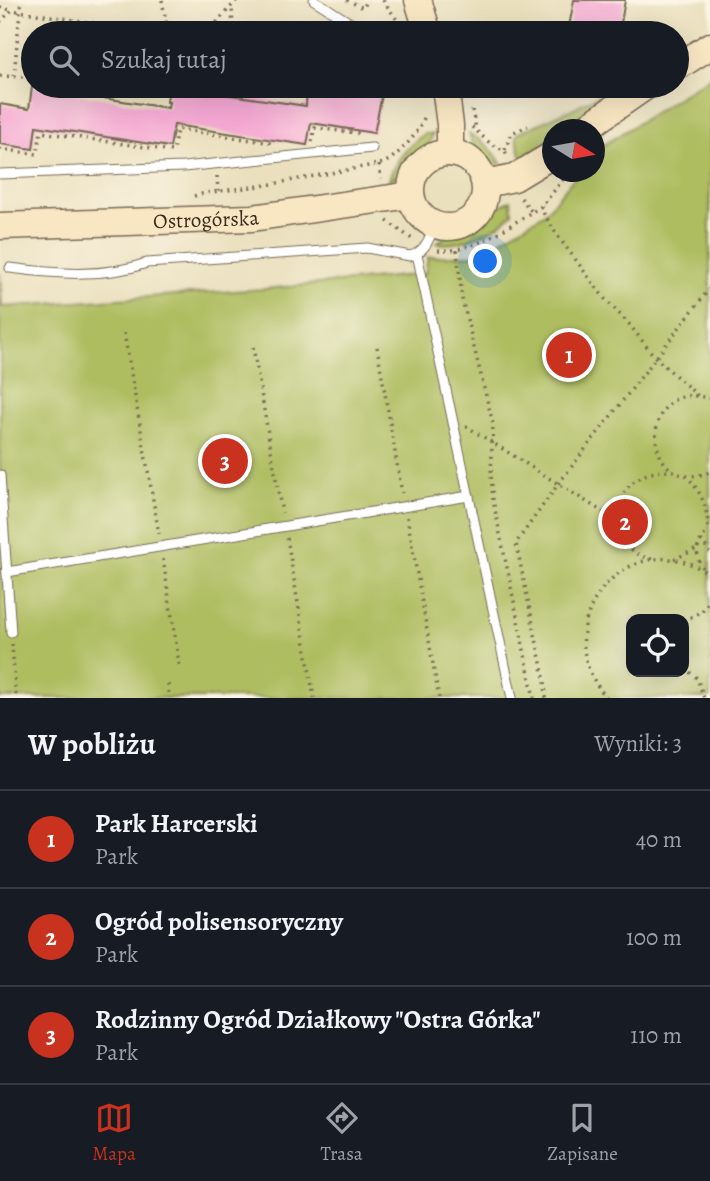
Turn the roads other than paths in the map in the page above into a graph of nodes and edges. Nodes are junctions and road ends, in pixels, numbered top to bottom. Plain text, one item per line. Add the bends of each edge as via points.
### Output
1 (314, 0) edge
2 (418, 0) edge
3 (349, 21) edge
4 (424, 21) edge
5 (710, 46) edge
6 (689, 59) edge
7 (447, 98) edge
8 (629, 98) edge
9 (599, 119) edge
10 (372, 148) road end
11 (450, 153) junction
12 (542, 161) edge
13 (0, 174) edge
14 (485, 184) junction
15 (411, 195) junction
16 (435, 225) junction
17 (0, 226) edge
18 (417, 254) junction
19 (10, 268) dead end
20 (0, 475) edge
21 (470, 496) junction
22 (7, 572) junction
23 (11, 632) road end
24 (512, 698) edge

1 - 3 lane
2 - 4 street
5 - 6 street
7 - 11 street
8 - 9 street
10 - 13 lane via 183,167
11 - 14 street via 473,162
11 - 15 street via 426,160 417,170
12 - 14 street via 514,178
14 - 16 street via 482,206 467,222
15 - 16 street via 419,213
15 - 17 street, Ostrogórska via 252,218
16 - 18 lane
18 - 19 lane via 367,248 147,263 123,272
18 - 21 lane
20 - 22 lane
21 - 22 lane
21 - 24 lane
22 - 23 lane

